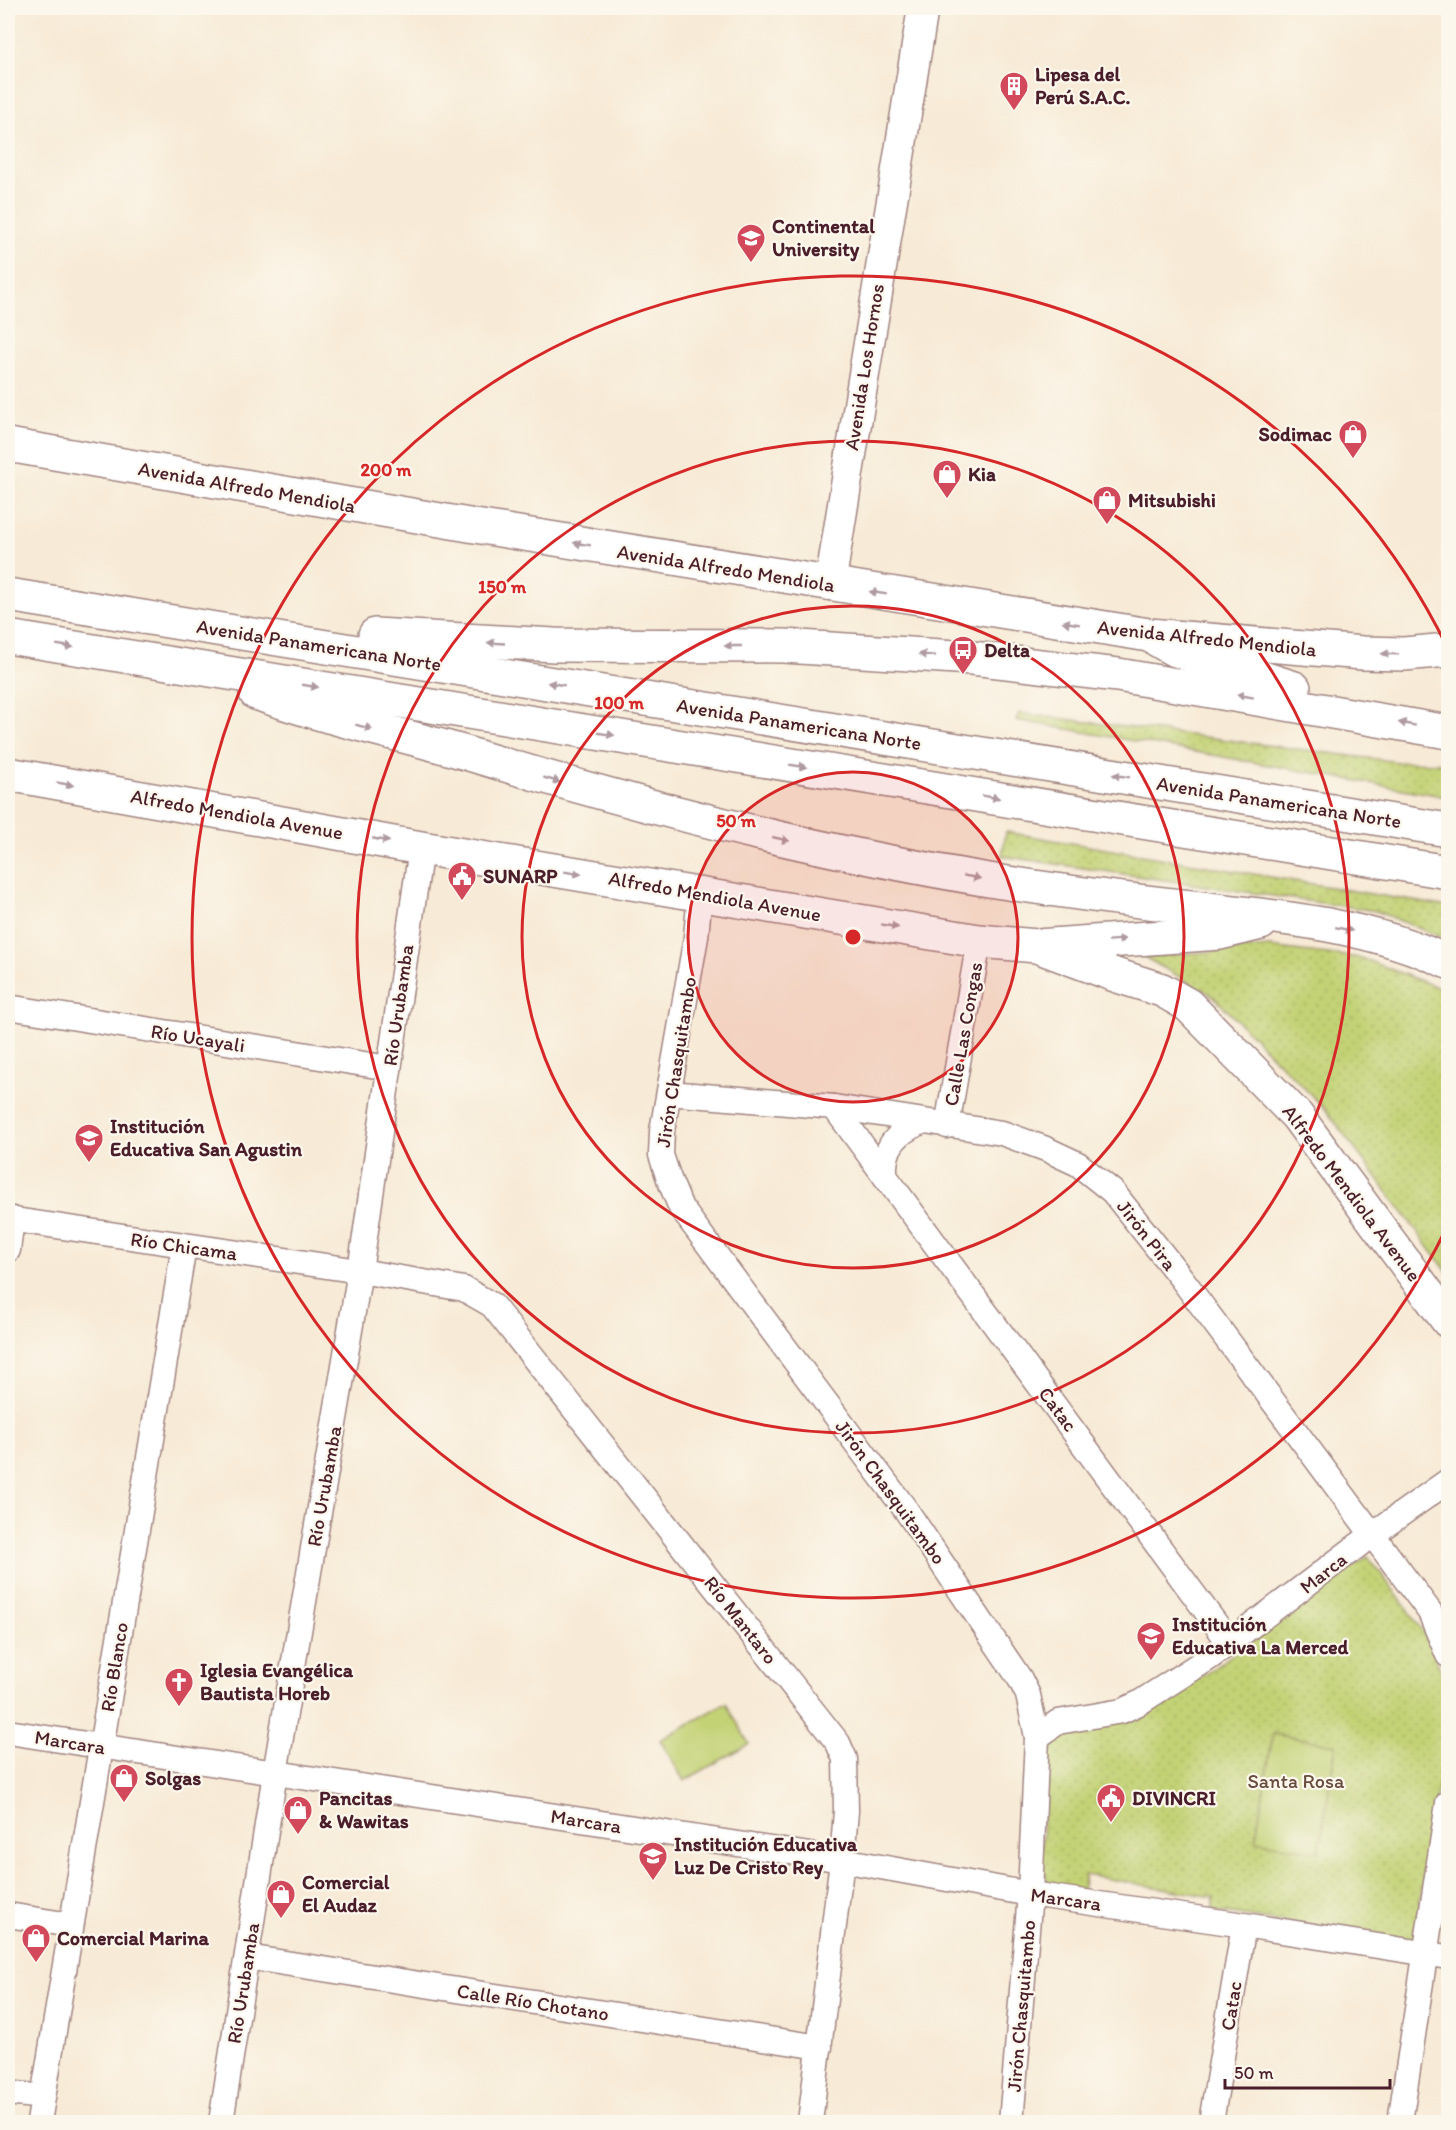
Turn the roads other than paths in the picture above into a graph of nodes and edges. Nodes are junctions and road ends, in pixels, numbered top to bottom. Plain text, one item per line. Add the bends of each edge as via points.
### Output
1 (923, 8) edge
2 (8, 445) edge
3 (830, 585) junction
4 (8, 595) edge
5 (176, 622) junction
6 (1149, 635) junction
7 (8, 637) edge
8 (1449, 650) edge
9 (190, 666) junction
10 (1365, 717) junction
11 (1449, 732) edge
12 (8, 774) edge
13 (1449, 830) edge
14 (421, 848) junction
15 (1449, 872) edge
16 (700, 893) junction
17 (1286, 917) junction
18 (979, 941) junction
19 (1037, 946) junction
20 (1449, 962) edge
21 (8, 1007) edge
22 (389, 1068) junction
23 (669, 1093) junction
24 (834, 1107) junction
25 (922, 1122) junction
26 (947, 1126) junction
27 (885, 1176) junction
28 (10, 1219) edge
29 (184, 1246) junction
30 (8, 1250) edge
31 (360, 1271) junction
32 (1449, 1321) edge
33 (1449, 1480) edge
34 (1373, 1534) junction
35 (1229, 1642) junction
36 (1449, 1655) edge
37 (8, 1732) edge
38 (1037, 1737) junction
39 (101, 1746) junction
40 (275, 1773) junction
41 (1449, 1803) edge
42 (842, 1860) junction
43 (1030, 1894) junction
44 (8, 1915) edge
45 (70, 1925) junction
46 (1245, 1925) junction
47 (1437, 1956) edge
48 (247, 1957) junction
49 (820, 2047) junction
50 (8, 2093) edge
51 (43, 2097) junction
52 (39, 2122) edge
53 (226, 2122) edge
54 (810, 2122) edge
55 (1011, 2122) edge
56 (1211, 2122) edge
57 (1400, 2122) edge

1 - 3 street, Avenida Los Hornos
3 -> 2 main road, Avenida Alfredo Mendiola
6 -> 3 main road, Avenida Alfredo Mendiola
4 - 5 main road, Avenida Panamericana Norte
10 -> 5 main road via 1118,675 972,658 784,646 507,643
13 -> 5 main road, Avenida Panamericana Norte
8 -> 6 main road, Avenida Alfredo Mendiola via 1363,653
6 - 10 main road via 1173,648 1300,690
7 -> 9 main road, Avenida Panamericana Norte
9 -> 15 main road, Avenida Panamericana Norte
9 -> 17 main road via 317,714 639,804 820,848 1094,896
11 -> 10 main road
12 -> 14 main road, Alfredo Mendiola Avenue
14 -> 16 main road, Alfredo Mendiola Avenue
14 - 22 street, Río Urubamba
16 -> 18 main road, Alfredo Mendiola Avenue
16 - 23 street, Jirón Chasquitambo
19 -> 17 main road via 1220,933
17 -> 20 main road via 1382,937
18 - 19 main road, Alfredo Mendiola Avenue
18 - 26 street, Calle Las Congas
19 - 32 main road, Alfredo Mendiola Avenue via 1162,990 1188,1005 1297,1116
21 - 22 street, Río Ucayali
22 - 31 street, Río Urubamba
23 - 24 street, Jirón Pira
23 - 38 street, Jirón Chasquitambo via 662,1155 681,1208 906,1510 1020,1679 1028,1695
24 - 25 street, Jirón Pira
24 - 27 street, Catac
25 - 26 street, Jirón Pira
25 - 27 street via 896,1136
26 - 34 street, Jirón Pira via 1002,1133 1046,1149 1078,1164 1113,1192
27 - 35 street, Catac
28 - 29 street, Río Chicama
28 - 30 street
29 - 31 street, Río Chicama
29 - 39 street, Río Blanco
31 - 40 street, Río Urubamba
31 - 42 street, Río Mantaro via 464,1289 492,1305 838,1743 847,1780
33 - 34 street, Marca
34 - 35 street, Marca
34 - 36 street, Jirón Pira via 1430,1612
35 - 38 street, Marca via 1139,1704 1058,1722
37 - 39 street, Marcara
38 - 43 street, Jirón Chasquitambo
39 - 40 street, Marcara
39 - 45 street, Río Blanco
40 - 42 street, Marcara
40 - 48 street, Río Urubamba
41 - 47 street
42 - 43 street, Marcara
42 - 49 street, Río Mantaro
43 - 46 street, Marcara
43 - 55 street, Jirón Chasquitambo
44 - 45 street
45 - 51 street, Río Blanco
46 - 47 street, Marcara
46 - 56 street, Catac
47 - 57 street
48 - 49 street, Calle Río Chotano
48 - 53 street, Río Urubamba
49 - 54 street, Río Mantaro
50 - 51 street
51 - 52 street, Río Blanco

